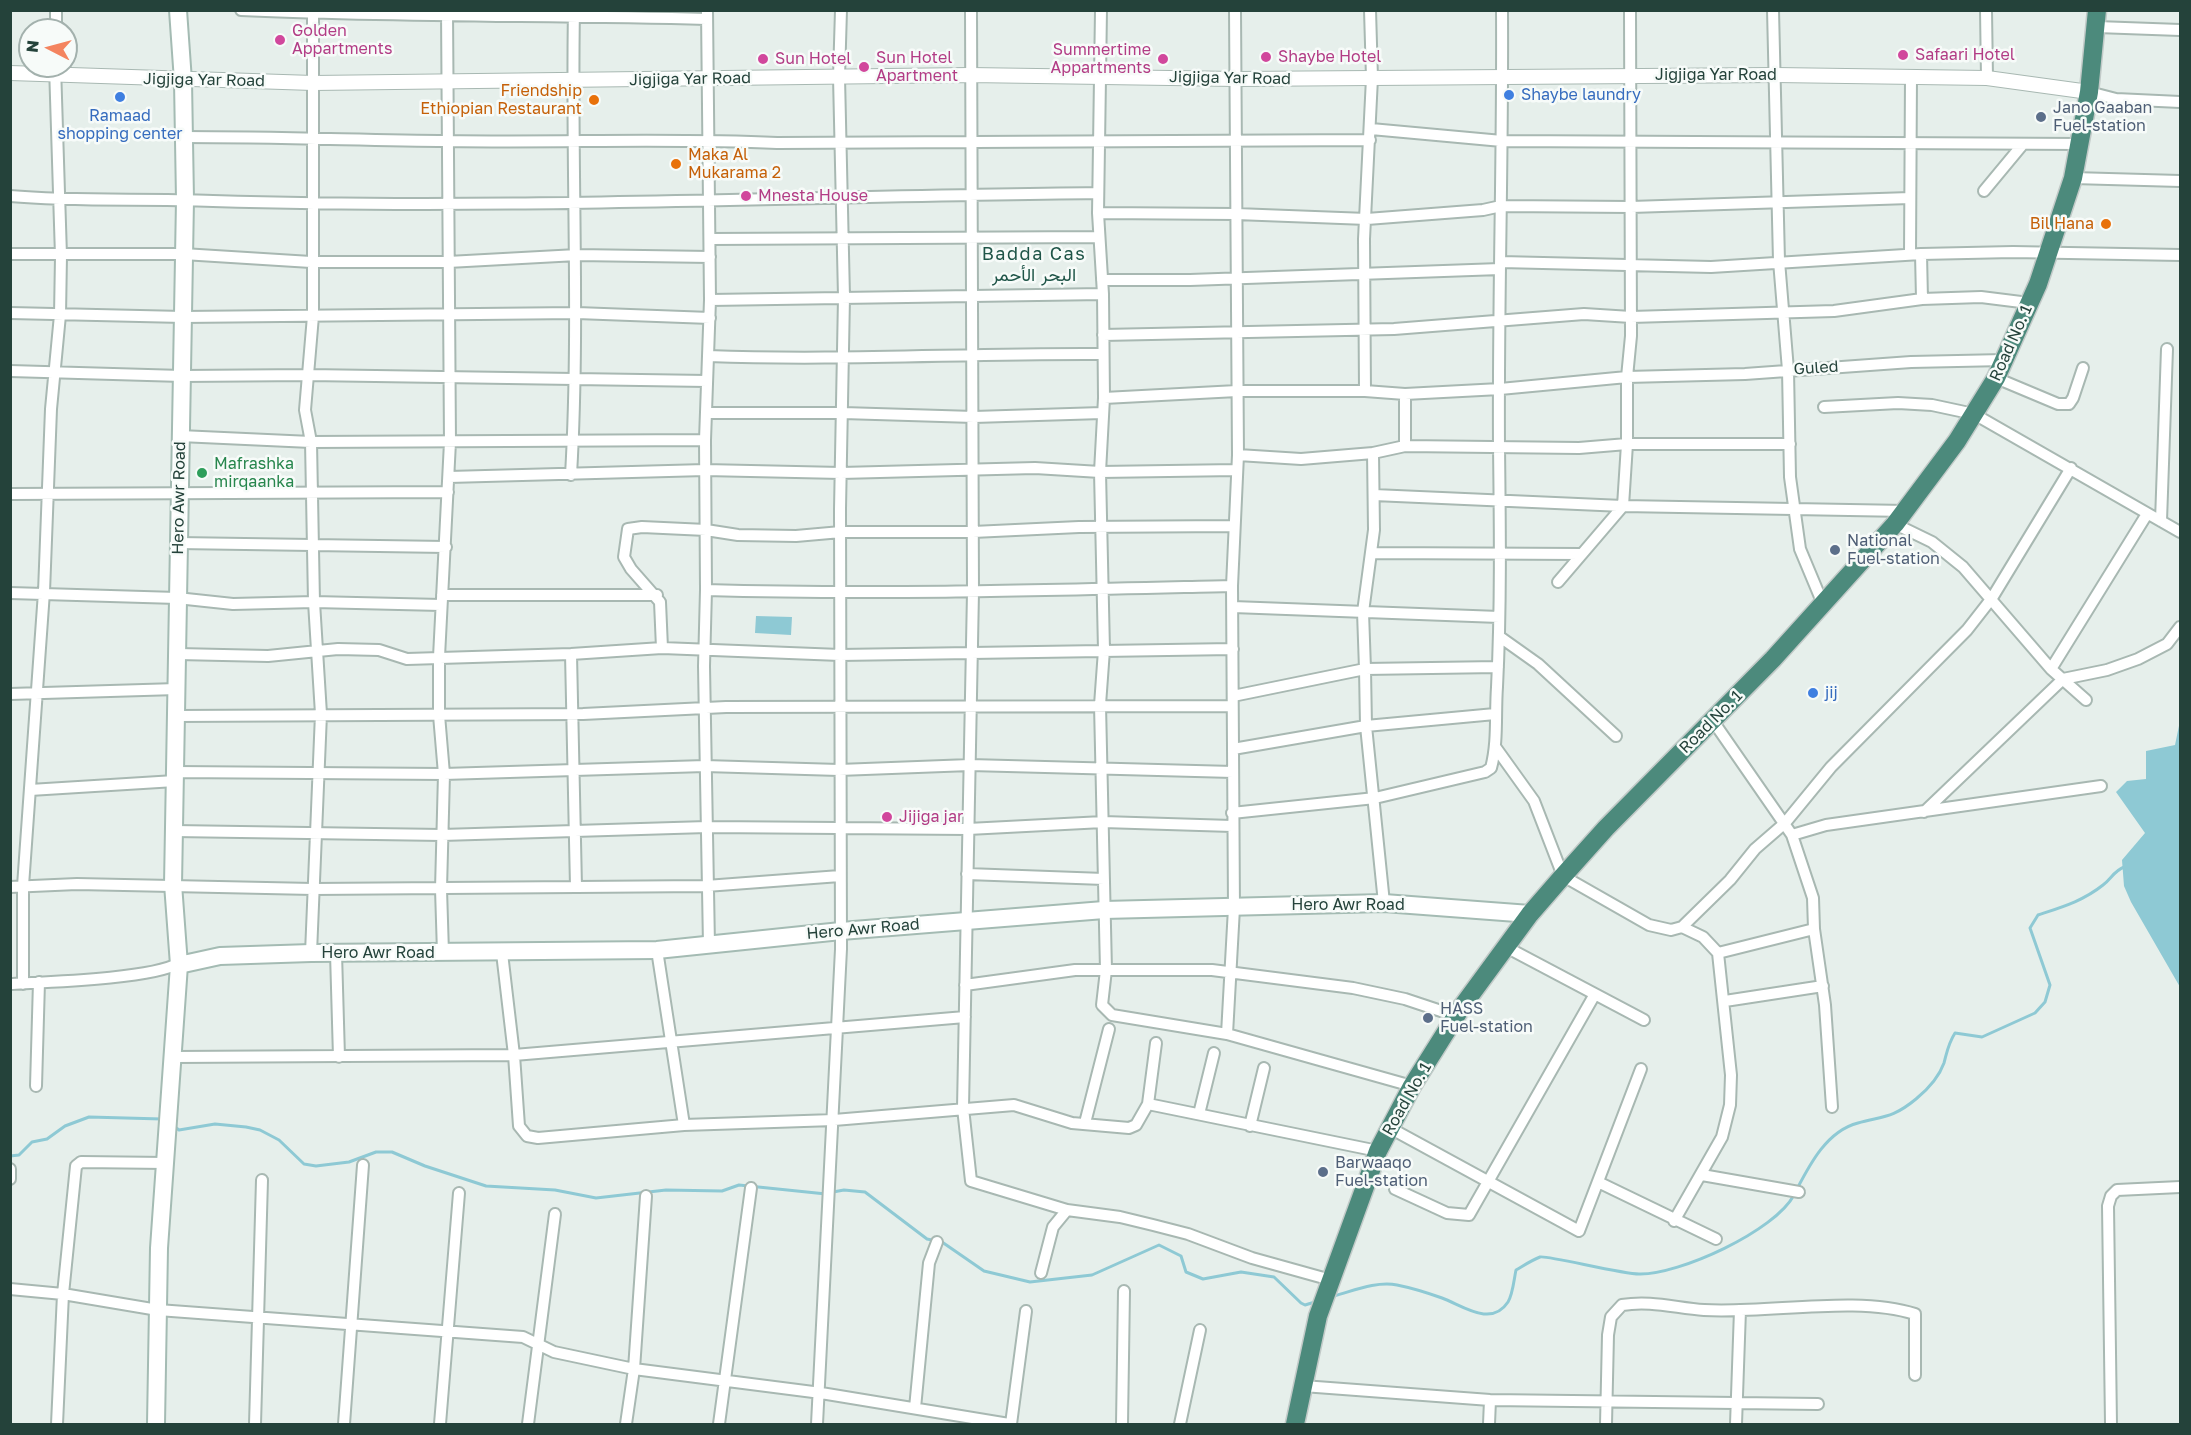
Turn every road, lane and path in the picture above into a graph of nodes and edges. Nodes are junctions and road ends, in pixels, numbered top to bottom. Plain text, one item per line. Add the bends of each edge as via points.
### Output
1 (177, 10) edge
2 (241, 10) edge
3 (841, 10) edge
4 (971, 10) edge
5 (1101, 10) edge
6 (1235, 10) edge
7 (1370, 10) edge
8 (1502, 10) edge
9 (1630, 10) edge
10 (1773, 10) edge
11 (1986, 10) edge
12 (313, 12) edge
13 (574, 13) edge
14 (447, 14) edge
15 (706, 15) edge
16 (2097, 19) edge
17 (2181, 30) edge
18 (78, 73) edge
19 (970, 75) junction
20 (1100, 75) junction
21 (1776, 75) junction
22 (1631, 76) junction
23 (1911, 76) junction
24 (839, 77) junction
25 (55, 78) edge
26 (1372, 78) junction
27 (1502, 78) junction
28 (1987, 78) junction
29 (707, 79) junction
30 (1237, 79) junction
31 (574, 80) junction
32 (183, 81) junction
33 (448, 81) junction
34 (313, 83) junction
35 (2089, 92) junction
36 (2181, 102) edge
37 (1370, 135) junction
38 (184, 137) junction
39 (312, 137) junction
40 (573, 140) junction
41 (707, 140) junction
42 (1236, 140) junction
43 (450, 141) junction
44 (1502, 141) junction
45 (1630, 141) junction
46 (841, 142) junction
47 (1100, 142) junction
48 (1775, 142) junction
49 (970, 143) junction
50 (1910, 143) junction
51 (2023, 144) junction
52 (2081, 144) junction
53 (2073, 178) junction
54 (2181, 181) edge
55 (1984, 191) dead end
56 (1098, 193) junction
57 (971, 194) junction
58 (10, 196) edge
59 (1910, 198) junction
60 (842, 199) junction
61 (60, 200) junction
62 (185, 200) junction
63 (449, 202) junction
64 (574, 202) junction
65 (709, 202) junction
66 (1778, 202) junction
67 (313, 204) junction
68 (1501, 206) junction
69 (1630, 207) junction
70 (1098, 213) junction
71 (1236, 214) junction
72 (1368, 219) junction
73 (972, 236) junction
74 (1099, 237) junction
75 (710, 239) junction
76 (843, 240) junction
77 (2049, 253) junction
78 (10, 254) edge
79 (183, 254) junction
80 (1916, 254) junction
81 (576, 255) junction
82 (2181, 255) edge
83 (61, 256) junction
84 (710, 257) junction
85 (1779, 261) junction
86 (311, 262) junction
87 (448, 262) junction
88 (1500, 265) junction
89 (1629, 266) junction
90 (1365, 274) junction
91 (1237, 277) junction
92 (1102, 280) junction
93 (1103, 294) junction
94 (844, 297) junction
95 (972, 297) junction
96 (1922, 299) junction
97 (710, 300) junction
98 (2029, 303) junction
99 (577, 313) junction
100 (1783, 313) junction
101 (10, 314) edge
102 (448, 314) junction
103 (60, 315) junction
104 (183, 316) junction
105 (313, 316) junction
106 (1631, 317) junction
107 (710, 318) junction
108 (1498, 319) junction
109 (1367, 330) junction
110 (1238, 331) junction
111 (1103, 335) junction
112 (2167, 349) dead end
113 (972, 353) junction
114 (1103, 354) junction
115 (708, 356) junction
116 (843, 359) junction
117 (2004, 360) junction
118 (2083, 368) dead end
119 (1788, 370) junction
120 (10, 371) edge
121 (55, 373) junction
122 (309, 375) junction
123 (182, 376) junction
124 (450, 377) junction
125 (1627, 377) junction
126 (575, 378) junction
127 (1996, 378) junction
128 (707, 381) junction
129 (1500, 389) junction
130 (1237, 391) junction
131 (1365, 391) junction
132 (1405, 394) junction
133 (1104, 398) junction
134 (1824, 407) dead end
135 (706, 413) junction
136 (843, 413) junction
137 (1102, 413) junction
138 (1974, 414) junction
139 (974, 417) junction
140 (180, 436) junction
141 (705, 440) junction
142 (573, 441) junction
143 (311, 442) junction
144 (450, 442) junction
145 (1627, 444) junction
146 (1790, 444) junction
147 (1405, 446) junction
148 (1499, 446) junction
149 (1373, 453) junction
150 (1238, 455) junction
151 (2071, 468) junction
152 (705, 470) junction
153 (972, 470) junction
154 (1237, 470) junction
155 (1100, 472) junction
156 (842, 473) junction
157 (571, 475) junction
158 (449, 477) junction
159 (448, 492) junction
160 (178, 493) junction
161 (313, 494) junction
162 (10, 495) edge
163 (48, 495) junction
164 (1374, 495) junction
165 (1501, 501) junction
166 (1623, 506) junction
167 (1793, 507) junction
168 (2147, 514) junction
169 (1900, 518) junction
170 (2161, 521) junction
171 (1234, 526) junction
172 (1102, 528) junction
173 (706, 530) junction
174 (841, 532) junction
175 (973, 532) junction
176 (2181, 532) edge
177 (178, 543) junction
178 (315, 544) junction
179 (446, 547) junction
180 (1371, 553) junction
181 (1582, 554) junction
182 (1501, 555) junction
183 (1558, 582) dead end
184 (1232, 586) junction
185 (1104, 589) junction
186 (706, 590) junction
187 (44, 592) junction
188 (973, 592) junction
189 (10, 593) edge
190 (841, 594) junction
191 (657, 595) junction
192 (177, 598) junction
193 (1992, 598) junction
194 (442, 600) junction
195 (314, 602) junction
196 (1823, 604) junction
197 (1233, 607) junction
198 (1363, 612) junction
199 (1499, 617) junction
200 (2181, 627) edge
201 (1500, 637) junction
202 (662, 648) junction
203 (704, 649) junction
204 (1233, 649) junction
205 (1104, 650) junction
206 (318, 652) junction
207 (971, 653) junction
208 (178, 654) junction
209 (571, 654) junction
210 (840, 655) junction
211 (439, 657) junction
212 (1498, 667) junction
213 (1365, 669) junction
214 (2051, 669) junction
215 (2063, 679) junction
216 (177, 689) junction
217 (10, 694) edge
218 (37, 694) junction
219 (2086, 700) dead end
220 (1232, 701) junction
221 (1100, 705) junction
222 (840, 707) junction
223 (706, 708) junction
224 (970, 708) junction
225 (321, 714) junction
226 (574, 714) junction
227 (1496, 714) junction
228 (439, 715) junction
229 (176, 716) junction
230 (1713, 721) junction
231 (1366, 726) junction
232 (1616, 736) dead end
233 (1496, 748) junction
234 (1233, 749) junction
235 (970, 765) junction
236 (705, 766) junction
237 (1101, 768) junction
238 (576, 770) junction
239 (839, 770) junction
240 (1233, 772) junction
241 (318, 773) junction
242 (444, 774) junction
243 (175, 776) junction
244 (2102, 786) dead end
245 (30, 790) junction
246 (1375, 798) junction
247 (1924, 812) junction
248 (1232, 813) junction
249 (1102, 822) junction
250 (1785, 823) junction
251 (1232, 826) junction
252 (707, 827) junction
253 (839, 829) junction
254 (968, 829) junction
255 (577, 830) junction
256 (174, 831) junction
257 (317, 832) junction
258 (442, 835) junction
259 (1792, 835) junction
260 (967, 874) junction
261 (840, 876) junction
262 (1563, 876) junction
263 (1104, 879) junction
264 (173, 884) junction
265 (23, 886) junction
266 (706, 886) junction
267 (10, 887) edge
268 (576, 888) junction
269 (313, 889) junction
270 (441, 889) junction
271 (1384, 903) junction
272 (1234, 908) junction
273 (1104, 910) junction
274 (1530, 914) junction
275 (967, 920) junction
276 (1682, 927) junction
277 (1814, 929) junction
278 (841, 931) junction
279 (709, 945) junction
280 (1506, 947) junction
281 (657, 950) junction
282 (1718, 952) junction
283 (311, 953) junction
284 (336, 953) junction
285 (443, 953) junction
286 (502, 953) junction
287 (179, 964) junction
288 (1106, 970) junction
289 (1231, 974) junction
290 (39, 982) junction
291 (10, 984) edge
292 (23, 984) junction
293 (966, 985) junction
294 (1823, 986) junction
295 (1595, 994) junction
296 (1725, 1001) junction
297 (1456, 1016) junction
298 (965, 1017) junction
299 (1644, 1020) dead end
300 (839, 1028) junction
301 (1108, 1029) dead end
302 (1227, 1034) junction
303 (671, 1043) junction
304 (1156, 1043) dead end
305 (1214, 1053) dead end
306 (514, 1055) junction
307 (175, 1057) junction
308 (339, 1057) junction
309 (1264, 1068) dead end
310 (1641, 1070) dead end
311 (36, 1086) dead end
312 (1412, 1086) junction
313 (1148, 1104) junction
314 (1832, 1107) dead end
315 (963, 1108) junction
316 (1199, 1114) junction
317 (834, 1120) junction
318 (1085, 1123) junction
319 (684, 1125) junction
320 (1250, 1126) junction
321 (1390, 1128) junction
322 (1378, 1151) junction
323 (166, 1163) junction
324 (363, 1165) dead end
325 (10, 1169) edge
326 (1702, 1175) junction
327 (10, 1179) edge
328 (262, 1180) dead end
329 (1488, 1181) junction
330 (1598, 1182) junction
331 (2181, 1187) edge
332 (751, 1188) dead end
333 (1395, 1189) dead end
334 (1799, 1192) dead end
335 (459, 1193) dead end
336 (646, 1196) dead end
337 (1067, 1210) junction
338 (555, 1214) dead end
339 (1674, 1221) junction
340 (1716, 1239) dead end
341 (937, 1242) dead end
342 (1041, 1273) dead end
343 (1331, 1280) junction
344 (10, 1289) edge
345 (1124, 1291) dead end
346 (63, 1294) junction
347 (158, 1310) junction
348 (1740, 1310) junction
349 (1026, 1311) dead end
350 (256, 1318) junction
351 (351, 1325) junction
352 (1200, 1330) dead end
353 (449, 1332) junction
354 (539, 1344) junction
355 (634, 1369) junction
356 (1915, 1375) dead end
357 (726, 1380) junction
358 (1303, 1386) junction
359 (821, 1393) junction
360 (1490, 1400) junction
361 (1607, 1402) junction
362 (1736, 1403) junction
363 (1818, 1404) dead end
364 (915, 1408) junction
365 (57, 1425) edge
366 (156, 1425) edge
367 (255, 1425) edge
368 (344, 1425) edge
369 (440, 1425) edge
370 (528, 1425) edge
371 (626, 1425) edge
372 (719, 1425) edge
373 (817, 1425) edge
374 (1010, 1425) edge
375 (1122, 1425) edge
376 (1180, 1425) edge
377 (1295, 1425) edge
378 (1489, 1425) edge
379 (1606, 1425) edge
380 (1736, 1425) edge
381 (2111, 1425) edge

1 - 32 main road, Hero Awr Road
2 - 12 street
3 - 24 street
4 - 19 street
5 - 20 street
6 - 30 street
7 - 26 street
8 - 27 street
9 - 22 street
10 - 21 street
11 - 28 street
12 - 14 street
12 - 34 street
13 - 14 street
13 - 15 street
13 - 31 street
14 - 33 street
15 - 29 street
16 - 17 street
16 - 35 highway, Road No. 1
18 - 32 street, Jigjiga Yar Road
19 - 20 street, Jigjiga Yar Road
19 - 24 street, Jigjiga Yar Road
19 - 49 street
20 - 30 street, Jigjiga Yar Road
20 - 47 street
21 - 22 street, Jigjiga Yar Road
21 - 23 street, Jigjiga Yar Road
21 - 48 street
22 - 27 street, Jigjiga Yar Road
22 - 45 street
23 - 28 street, Jigjiga Yar Road
23 - 50 street
24 - 29 street, Jigjiga Yar Road
24 - 46 street
25 - 61 street
26 - 27 street, Jigjiga Yar Road
26 - 30 street, Jigjiga Yar Road
26 - 37 street
27 - 44 street
28 - 35 street, Jigjiga Yar Road
29 - 31 street, Jigjiga Yar Road
29 - 41 street
30 - 42 street
31 - 33 street, Jigjiga Yar Road
31 - 40 street
32 - 34 street, Jigjiga Yar Road
32 - 38 main road, Hero Awr Road
33 - 34 street, Jigjiga Yar Road
33 - 43 street
34 - 39 street
35 - 36 street via 2116,99
35 - 52 highway, Road No. 1
37 - 42 street
37 - 44 street
37 - 72 street
38 - 39 street
38 - 62 main road, Hero Awr Road
39 - 43 street
39 - 67 street
40 - 41 street
40 - 43 street
40 - 64 street
41 - 46 street
41 - 65 street
42 - 47 street
42 - 71 street
43 - 63 street
44 - 45 street
44 - 68 street
45 - 48 street
45 - 69 street
46 - 49 street
46 - 60 street
47 - 49 street
47 - 56 street
48 - 50 street
48 - 66 street
49 - 57 street
50 - 51 street
50 - 59 street
51 - 52 street
51 - 55 street
52 - 53 highway, Road No. 1
53 - 54 street
53 - 77 highway, Road No. 1
56 - 57 street
56 - 70 street
57 - 60 street
57 - 73 street
58 - 61 street
59 - 66 street
59 - 80 street
60 - 65 street
60 - 76 street
61 - 62 street
61 - 83 street
62 - 67 street
62 - 79 main road, Hero Awr Road
63 - 64 street
63 - 67 street
63 - 87 street
64 - 65 street
64 - 81 street
65 - 75 street
66 - 69 street
66 - 85 street
67 - 86 street
68 - 69 street
68 - 72 street
68 - 88 street
69 - 89 street
70 - 71 street
70 - 74 street
71 - 72 street
71 - 91 street
72 - 90 street
73 - 74 street
73 - 76 street
73 - 95 street
74 - 92 street
75 - 76 street
75 - 84 street
76 - 94 street
77 - 80 street
77 - 82 street
77 - 98 highway, Road No. 1
78 - 83 street
79 - 83 street
79 - 86 street
79 - 104 main road, Hero Awr Road
80 - 85 street
80 - 96 street
81 - 84 street
81 - 87 street
81 - 99 street
83 - 103 street
84 - 97 street
85 - 89 street via 1711,267
85 - 100 street
86 - 87 street
86 - 105 street
87 - 102 street
88 - 89 street via 1578,262
88 - 90 street
88 - 108 street
89 - 106 street
90 - 91 street
90 - 109 street
91 - 92 street
91 - 110 street
92 - 93 street
93 - 95 street
93 - 111 street
94 - 95 street
94 - 97 street
94 - 116 street
95 - 113 street
96 - 98 street via 1981,297
96 - 100 street via 1834,311
97 - 107 street
98 - 117 highway, Road No. 1
99 - 102 street
99 - 107 street
99 - 126 street
100 - 106 street
100 - 119 street
101 - 103 street
102 - 105 street
102 - 124 street
103 - 104 street
103 - 121 street
104 - 105 street
104 - 123 main road, Hero Awr Road
105 - 122 street
106 - 108 street via 1584,314
106 - 125 street
107 - 115 street
108 - 109 street
108 - 129 street
109 - 110 street
109 - 131 street
110 - 111 street
110 - 130 street
111 - 114 street
112 - 170 street
113 - 114 street
113 - 116 street
113 - 139 street
114 - 133 street
115 - 116 street
115 - 128 street
116 - 136 street
117 - 119 street, Guled
117 - 127 highway, Road No. 1
118 - 127 street via 2069,404 2058,404
119 - 125 street, Guled
119 - 146 street
120 - 121 street
121 - 123 street
121 - 163 street
122 - 123 street
122 - 124 street
122 - 143 street via 305,410
123 - 140 main road, Hero Awr Road
124 - 126 street
124 - 144 street
125 - 129 street, Guled
125 - 145 street
126 - 128 street
126 - 142 street
127 - 138 highway, Road No. 1
128 - 135 street
129 - 132 street, Guled
129 - 148 street
130 - 131 street, Guled
130 - 133 street, Guled
130 - 150 street
131 - 132 street, Guled
132 - 147 street
133 - 137 street
134 - 138 street via 1932,405
135 - 136 street
135 - 141 street
136 - 139 street
136 - 156 street
137 - 139 street
137 - 155 street
138 - 151 street
138 - 169 highway, Road No. 1
139 - 153 street
140 - 143 street
140 - 160 main road, Hero Awr Road
141 - 142 street
141 - 152 street
142 - 144 street
142 - 157 street
143 - 144 street
143 - 161 street
144 - 158 street
145 - 146 street
145 - 148 street via 1579,448
145 - 166 street
146 - 167 street
147 - 148 street
147 - 149 street
148 - 165 street
149 - 150 street via 1301,459
149 - 164 street
150 - 154 street
151 - 168 street
151 - 193 street
152 - 156 street
152 - 157 street
152 - 173 street
153 - 155 street
153 - 156 street
153 - 175 street
154 - 155 street
154 - 171 street
155 - 172 street
156 - 174 street
157 - 158 street
158 - 159 street
159 - 161 street
159 - 179 street
160 - 161 street
160 - 163 street
160 - 177 main road, Hero Awr Road
161 - 178 street
162 - 163 street
163 - 187 street
164 - 165 street
164 - 180 street
165 - 166 street
165 - 182 street
166 - 167 street
166 - 181 street
167 - 169 street
167 - 196 street via 1800,549
168 - 170 street
168 - 214 street
169 - 193 street via 1963,567
169 - 196 highway, Road No. 1
170 - 176 street
171 - 172 street
171 - 184 street
172 - 175 street
172 - 185 street
173 - 174 street via 796,536
173 - 186 street
173 - 191 street via 642,526 628,529 624,557
174 - 175 street
174 - 190 street
175 - 188 street
177 - 178 street
177 - 192 main road, Hero Awr Road
178 - 179 street
178 - 195 street
179 - 194 street
180 - 182 street
180 - 198 street
181 - 182 street
181 - 183 street
182 - 199 street
184 - 185 street
184 - 197 street
185 - 188 street
185 - 205 street
186 - 190 street
186 - 203 street
187 - 189 street
187 - 192 street
187 - 218 street
188 - 190 street
188 - 207 street
190 - 210 street
191 - 194 street
191 - 202 street
192 - 195 street via 233,604
192 - 208 main road, Hero Awr Road
193 - 214 street
193 - 250 street via 1967,630 1831,767
194 - 195 street
194 - 211 street
195 - 206 street
196 - 230 highway, Road No. 1
197 - 198 street
197 - 204 street
198 - 199 street
198 - 213 street
199 - 201 street
200 - 215 street via 2167,644 2138,659
201 - 212 street
201 - 232 street via 1538,664
202 - 203 street
202 - 209 street
203 - 210 street
203 - 223 street
204 - 205 street
204 - 220 street
205 - 207 street
205 - 221 street
206 - 208 street via 268,656
206 - 211 street via 379,650 407,659
206 - 225 street
207 - 210 street
207 - 224 street
208 - 216 main road, Hero Awr Road
209 - 211 street
209 - 226 street
210 - 222 street
211 - 228 street
212 - 213 street
212 - 227 street
213 - 220 street
213 - 231 street
214 - 215 street
215 - 219 street
215 - 247 street
216 - 218 street
216 - 229 main road, Hero Awr Road
217 - 218 street
218 - 245 street
220 - 221 street
220 - 234 street
221 - 224 street
221 - 237 street
222 - 223 street
222 - 224 street
222 - 239 street
223 - 226 street
223 - 236 street
224 - 235 street
225 - 228 street
225 - 229 street
225 - 241 street
226 - 228 street
226 - 238 street
227 - 231 street
227 - 233 street
228 - 242 street
229 - 243 main road, Hero Awr Road
230 - 250 street
230 - 262 highway, Road No. 1
231 - 234 street
231 - 246 street
233 - 246 street via 1491,768 1485,772
233 - 262 street via 1534,801
234 - 240 street
235 - 237 street
235 - 239 street
235 - 254 street
236 - 238 street
236 - 239 street
236 - 252 street
237 - 240 street
237 - 249 street
238 - 242 street
238 - 255 street
239 - 253 street
240 - 248 street
241 - 242 street
241 - 243 street
241 - 257 street
242 - 258 street
243 - 245 street
243 - 256 main road, Hero Awr Road
244 - 247 street
245 - 265 street
246 - 248 street
246 - 271 street
247 - 259 street via 1826,825
248 - 251 street
249 - 251 street
249 - 254 street
249 - 263 street
250 - 259 street
250 - 276 street via 1755,849
251 - 272 street
252 - 253 street
252 - 255 street
252 - 266 street
253 - 254 street
253 - 261 street
254 - 260 street
255 - 258 street
255 - 268 street
256 - 257 street
256 - 264 main road, Hero Awr Road
257 - 258 street
257 - 269 street
258 - 270 street
259 - 277 street via 1813,898
260 - 263 street
260 - 275 street
261 - 266 street
261 - 278 street
262 - 274 highway, Road No. 1
262 - 276 street via 1649,925 1671,930
263 - 273 street
264 - 265 street
264 - 269 street
264 - 287 main road, Hero Awr Road
265 - 267 street
265 - 292 street
266 - 268 street
266 - 279 street
268 - 270 street
269 - 270 street
269 - 283 street
270 - 285 street
271 - 272 main road, Hero Awr Road
271 - 274 main road, Hero Awr Road
272 - 273 main road, Hero Awr Road
272 - 289 street
273 - 275 main road, Hero Awr Road
273 - 288 street
274 - 280 highway, Road No. 1
275 - 278 main road, Hero Awr Road
275 - 293 street
276 - 282 street via 1703,937
277 - 282 street
277 - 294 street
278 - 279 main road, Hero Awr Road
278 - 300 street
279 - 281 main road, Hero Awr Road
280 - 295 street
280 - 297 highway, Road No. 1
281 - 286 main road, Hero Awr Road
281 - 303 street
282 - 296 street
283 - 284 main road, Hero Awr Road
283 - 287 main road, Hero Awr Road via 220,956
284 - 285 main road, Hero Awr Road
284 - 308 street
285 - 286 main road, Hero Awr Road
286 - 306 street
287 - 290 street via 168,970
287 - 307 main road
288 - 289 street via 1212,970
288 - 293 street via 1075,970
288 - 302 street via 1102,1005 1112,1016
289 - 297 street via 1353,988 1405,999
289 - 302 street
290 - 292 street
290 - 311 street
291 - 292 street
293 - 298 street
294 - 296 street
294 - 314 street
295 - 299 street
295 - 329 street
296 - 326 street via 1730,1105 1722,1137
297 - 312 highway, Road No. 1
298 - 300 street
298 - 315 street
300 - 303 street
300 - 317 street
301 - 318 street
302 - 312 street
303 - 306 street
303 - 319 street
304 - 313 street
305 - 316 street
306 - 308 street
306 - 319 street via 519,1126 527,1137
307 - 308 street
307 - 323 main road
309 - 320 street
310 - 330 street
312 - 321 highway, Road No. 1
313 - 316 street
313 - 318 street via 1136,1125 1129,1128
315 - 317 street
315 - 318 street via 1014,1105 1072,1123
315 - 337 street via 971,1181
316 - 320 street
317 - 319 street
317 - 359 street
320 - 322 street
321 - 322 highway, Road No. 1
321 - 329 street
322 - 343 highway, Road No. 1
323 - 346 street via 78,1164
323 - 347 main road
324 - 351 street
325 - 327 street
326 - 334 street
326 - 339 street
328 - 350 street
329 - 330 street via 1579,1231
329 - 333 street via 1468,1215 1460,1216
330 - 339 street
331 - 381 street via 2117,1190 2111,1196 2107,1237
332 - 357 street
335 - 353 street
336 - 355 street
337 - 342 street via 1053,1227
337 - 343 street via 1153,1225
338 - 354 street
339 - 340 street
341 - 364 street via 929,1263
343 - 358 highway, Road No. 1 via 1318,1316
344 - 346 street
345 - 375 street
346 - 347 street
346 - 365 street
347 - 350 street
347 - 366 main road
348 - 356 street via 1872,1307 1915,1314
348 - 361 street via 1641,1302 1622,1305 1611,1317 1608,1335
348 - 362 street
349 - 374 street
350 - 351 street
350 - 367 street
351 - 353 street
351 - 368 street
352 - 376 street
353 - 354 street via 523,1337
353 - 369 street
354 - 355 street via 554,1352
354 - 370 street
355 - 357 street
355 - 371 street
357 - 359 street
357 - 372 street
358 - 360 street
358 - 377 highway, Road No. 1
359 - 364 street
359 - 373 street
360 - 361 street
360 - 378 street
361 - 362 street
361 - 379 street
362 - 363 street
362 - 380 street
364 - 374 street

